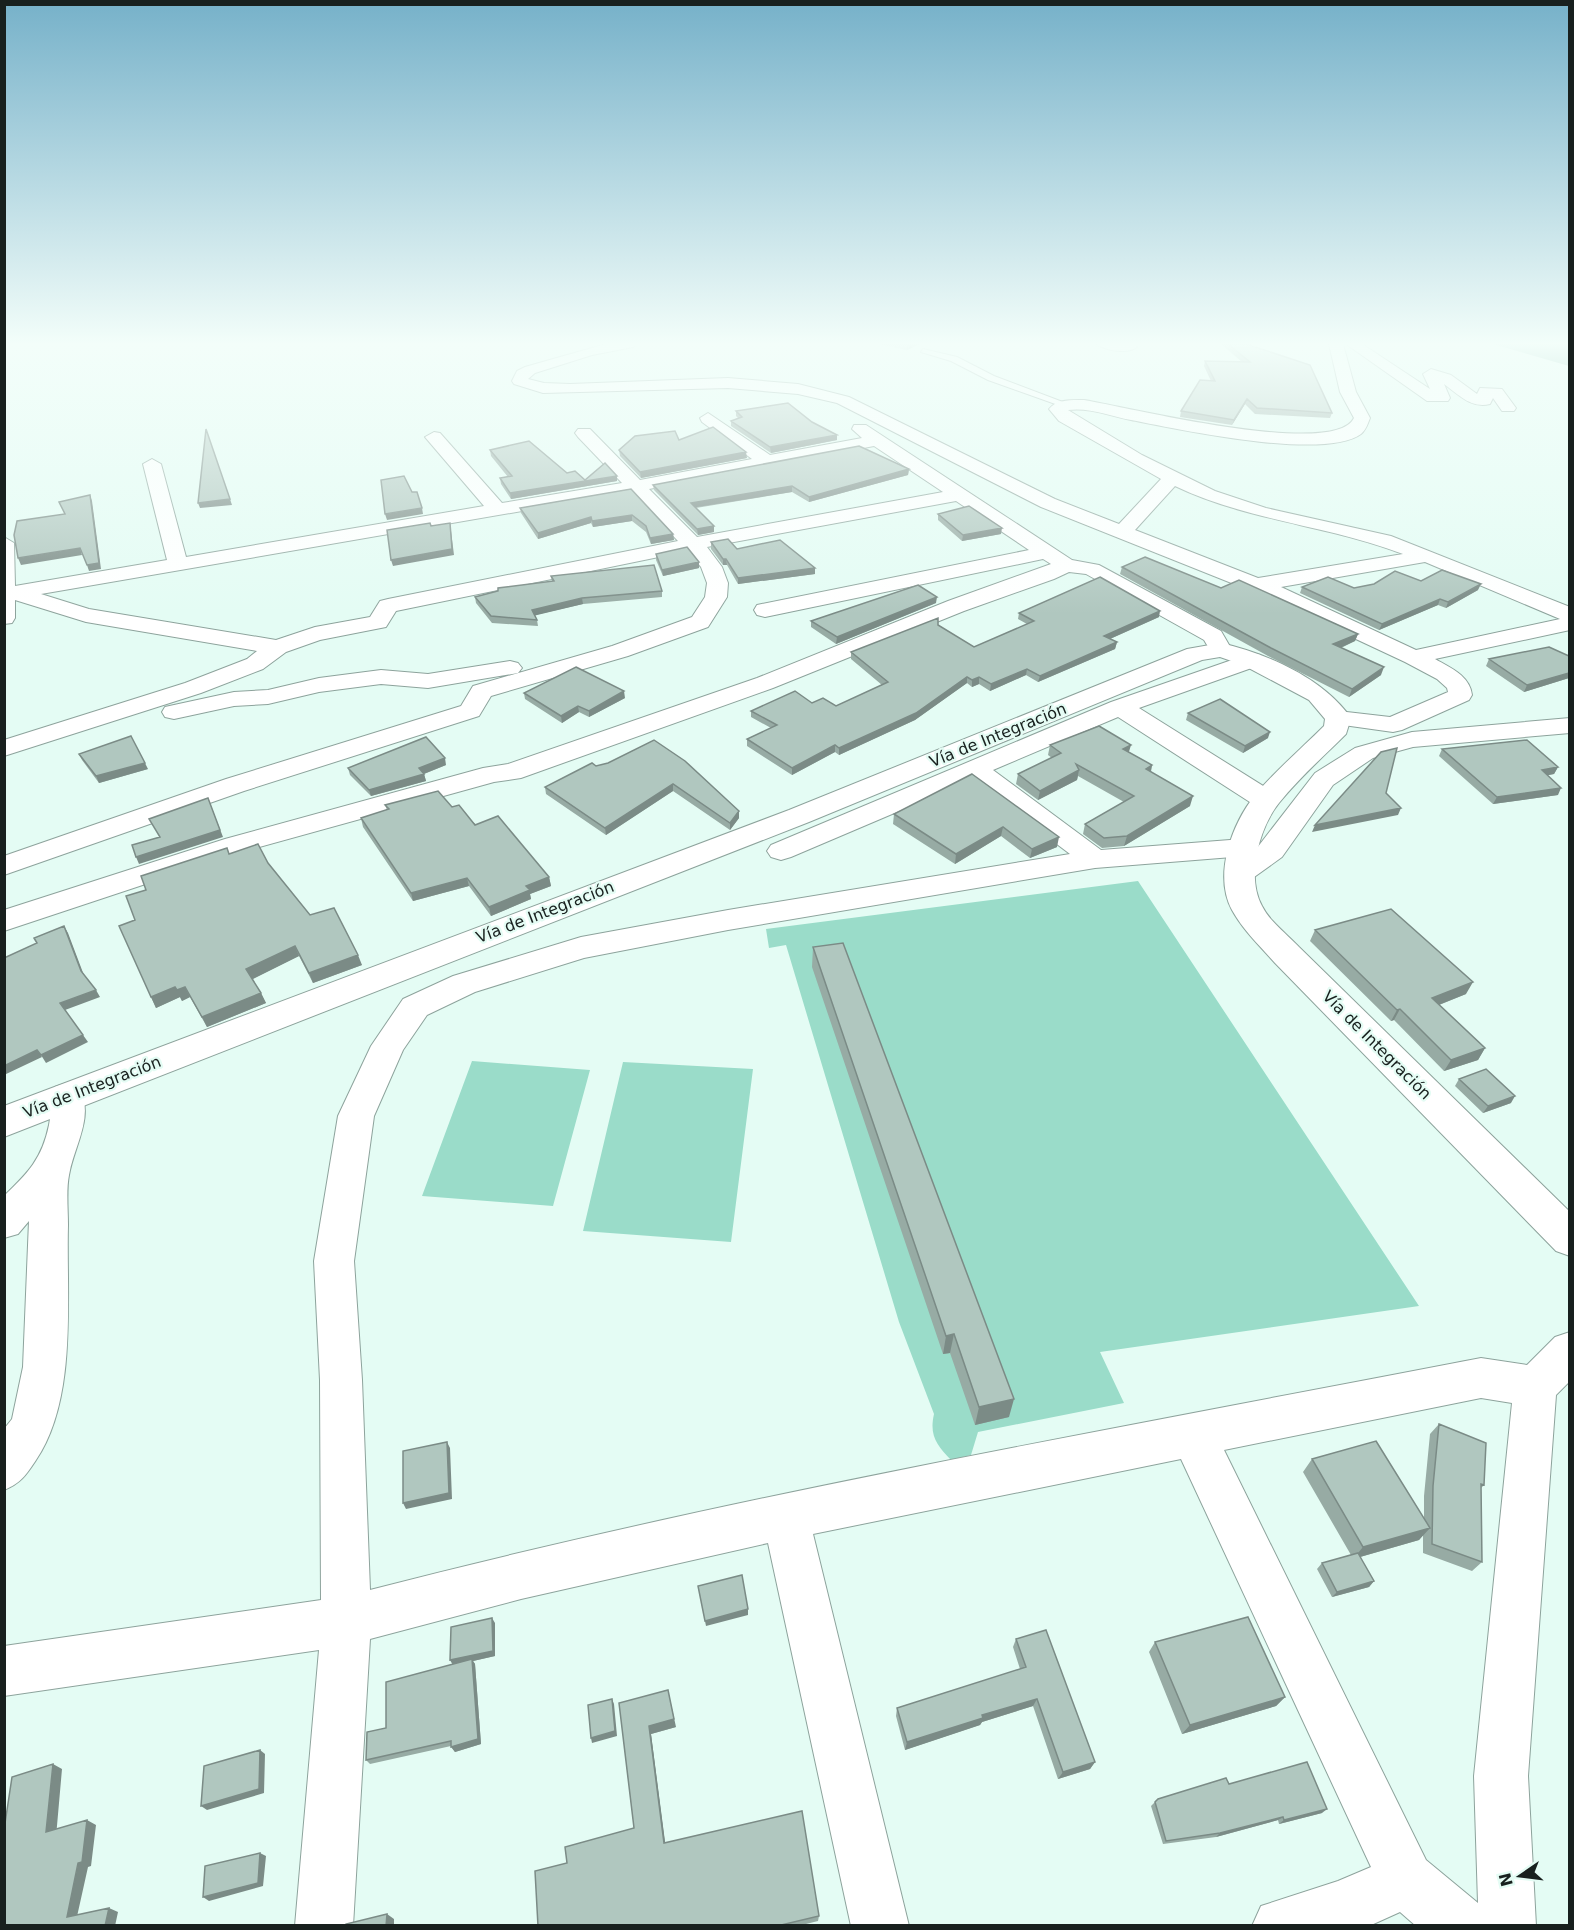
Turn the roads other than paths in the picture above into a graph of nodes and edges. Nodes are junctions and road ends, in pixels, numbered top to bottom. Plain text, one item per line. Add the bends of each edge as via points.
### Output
1 (585, 434) edge
2 (730, 434) edge
3 (869, 434) edge
4 (911, 434) edge
5 (1094, 434) edge
6 (1241, 434) edge
7 (1346, 434) edge
8 (434, 437) dead end
9 (879, 440) junction
10 (768, 462) junction
11 (152, 464) dead end
12 (1171, 479) junction
13 (637, 486) junction
14 (961, 494) junction
15 (497, 509) junction
16 (1122, 533) junction
17 (4, 543) edge
18 (691, 544) junction
19 (1426, 556) junction
20 (1057, 559) junction
21 (178, 564) junction
22 (1256, 585) junction
23 (5, 594) edge
24 (765, 610) dead end
25 (1569, 615) edge
26 (4, 618) edge
27 (1569, 623) edge
28 (278, 646) junction
29 (620, 651) junction
30 (1221, 651) junction
31 (1413, 657) junction
32 (1252, 660) junction
33 (1120, 707) junction
34 (1338, 718) junction
35 (1569, 725) edge
36 (55, 732) junction
37 (4, 748) edge
38 (973, 768) junction
39 (1266, 800) junction
40 (781, 850) dead end
41 (1095, 859) junction
42 (1241, 860) junction
43 (4, 866) edge
44 (4, 921) edge
45 (67, 1097) junction
46 (4, 1122) edge
47 (50, 1175) junction
48 (4, 1222) edge
49 (1569, 1239) edge
50 (1569, 1351) edge
51 (1535, 1387) junction
52 (1193, 1435) junction
53 (4, 1468) edge
54 (785, 1516) junction
55 (346, 1621) junction
56 (4, 1671) edge
57 (1406, 1880) junction
58 (324, 1926) edge
59 (880, 1926) edge
60 (1281, 1926) edge
61 (1460, 1926) edge
62 (1507, 1926) edge

1 - 13 street
2 - 10 street
3 - 9 street
4 - 16 street via 1048,503
5 - 12 street
6 - 7 street via 1322,438
8 - 15 street
9 - 10 street
9 - 14 street
10 - 13 street
11 - 21 street
12 - 16 street
12 - 19 street via 1261,512 1362,533
13 - 15 street
13 - 18 street
14 - 18 street
14 - 20 street
15 - 21 street
16 - 22 street
17 - 23 street
18 - 28 street via 388,606 378,622 315,634
18 - 29 street via 718,574 718,591 711,608 700,622
19 - 22 street
19 - 25 street
20 - 24 street
20 - 30 street via 1092,569 1213,636
20 - 44 street via 1047,575 956,606 765,683 512,772 492,774 235,845
21 - 23 street
22 - 31 street
23 - 26 street
23 - 28 street via 23,595 86,615
27 - 31 street
28 - 36 street via 255,664
29 - 36 street via 428,681 381,677 319,685 268,697 234,699 93,732
29 - 43 street via 482,691 470,711 235,785
30 - 32 main road, Vía de Integración
30 - 45 main road, Vía de Integración via 1196,654 799,816
31 - 34 street via 1445,674 1459,686 1460,695 1393,725
32 - 33 street
32 - 34 main road, Vía de Integración via 1318,695
33 - 38 street
33 - 39 street
34 - 39 main road via 1337,728
35 - 42 street via 1412,740 1364,753 1324,779 1272,851
36 - 37 street
38 - 40 street
38 - 41 street
39 - 42 main road
41 - 42 street
41 - 55 street via 784,909 581,948 464,984 416,1007 388,1046 356,1116 334,1261 341,1380
42 - 49 main road, Vía de Integración via 1241,892 1251,916
45 - 46 main road, Vía de Integración
45 - 47 street via 67,1124
47 - 48 street
47 - 53 street via 44,1367 32,1428
50 - 51 street
51 - 52 street via 1481,1378
51 - 62 street via 1502,1776
52 - 54 street
52 - 57 street
54 - 55 street via 521,1575
54 - 59 street
55 - 56 street
55 - 58 street
57 - 60 street via 1341,1909
57 - 61 street

